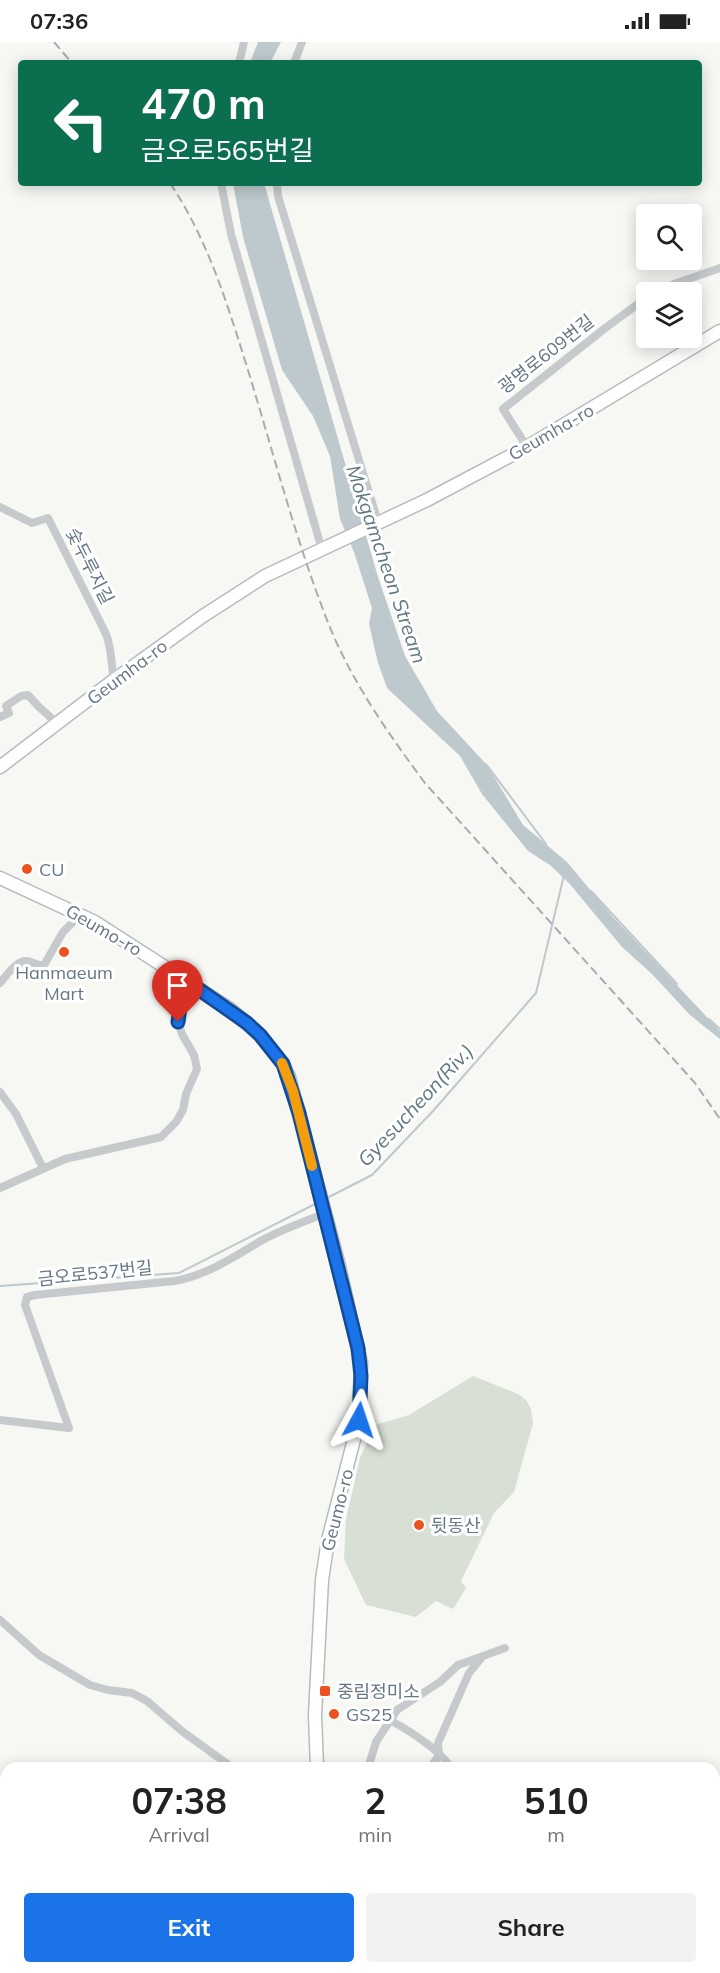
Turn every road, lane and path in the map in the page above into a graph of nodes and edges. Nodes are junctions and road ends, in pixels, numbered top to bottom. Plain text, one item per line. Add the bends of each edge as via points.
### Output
1 (244, 42) edge
2 (302, 42) edge
3 (239, 60) edge
4 (295, 60) edge
5 (222, 186) edge
6 (277, 186) edge
7 (720, 268) edge
8 (680, 282) edge
9 (636, 305) edge
10 (720, 331) edge
11 (527, 447) junction
12 (0, 507) edge
13 (378, 522) junction
14 (322, 550) junction
15 (114, 680) junction
16 (0, 717) edge
17 (58, 724) junction
18 (0, 767) edge
19 (0, 878) edge
20 (81, 914) junction
21 (184, 979) junction
22 (0, 982) edge
23 (0, 1092) edge
24 (43, 1168) junction
25 (0, 1188) edge
26 (324, 1212) junction
27 (0, 1420) edge
28 (0, 1620) edge
29 (504, 1648) dead end
30 (483, 1656) junction
31 (389, 1720) junction
32 (439, 1755) junction
33 (225, 1762) edge
34 (317, 1762) edge
35 (370, 1762) edge
36 (434, 1762) edge
37 (447, 1762) edge

1 - 3 street
2 - 4 street
5 - 14 street via 231,234
6 - 13 street
7 - 8 street
9 - 11 street, 광명로609번길 via 503,409
10 - 11 main road, Geumha-ro
11 - 13 main road, Geumha-ro
12 - 15 street, 숯두루지길 via 32,523 48,518 109,643
13 - 14 main road, Geumha-ro
14 - 15 main road, Geumha-ro via 265,576
15 - 17 main road, Geumha-ro
16 - 17 street via 9,713 6,706 28,695
17 - 18 main road, Geumha-ro
19 - 20 main road, Geumo-ro
20 - 21 main road, Geumo-ro
20 - 22 street via 63,932 44,965 22,961
21 - 24 street via 178,1022 197,1069 176,1122 161,1137 79,1154
21 - 26 main road, Geumo-ro via 247,1023 283,1064
23 - 24 street via 16,1114
24 - 25 street
26 - 27 street, 금오로537번길 via 191,1278 27,1297 25,1305 69,1428
26 - 34 main road, Geumo-ro via 358,1348 361,1388 355,1436 328,1539 322,1580
28 - 33 street via 39,1655 90,1685 132,1693 147,1701
29 - 30 street
30 - 31 street via 458,1665 440,1682 405,1703
30 - 32 street via 463,1685 438,1743
31 - 32 street
31 - 35 street
32 - 36 street
32 - 37 street

